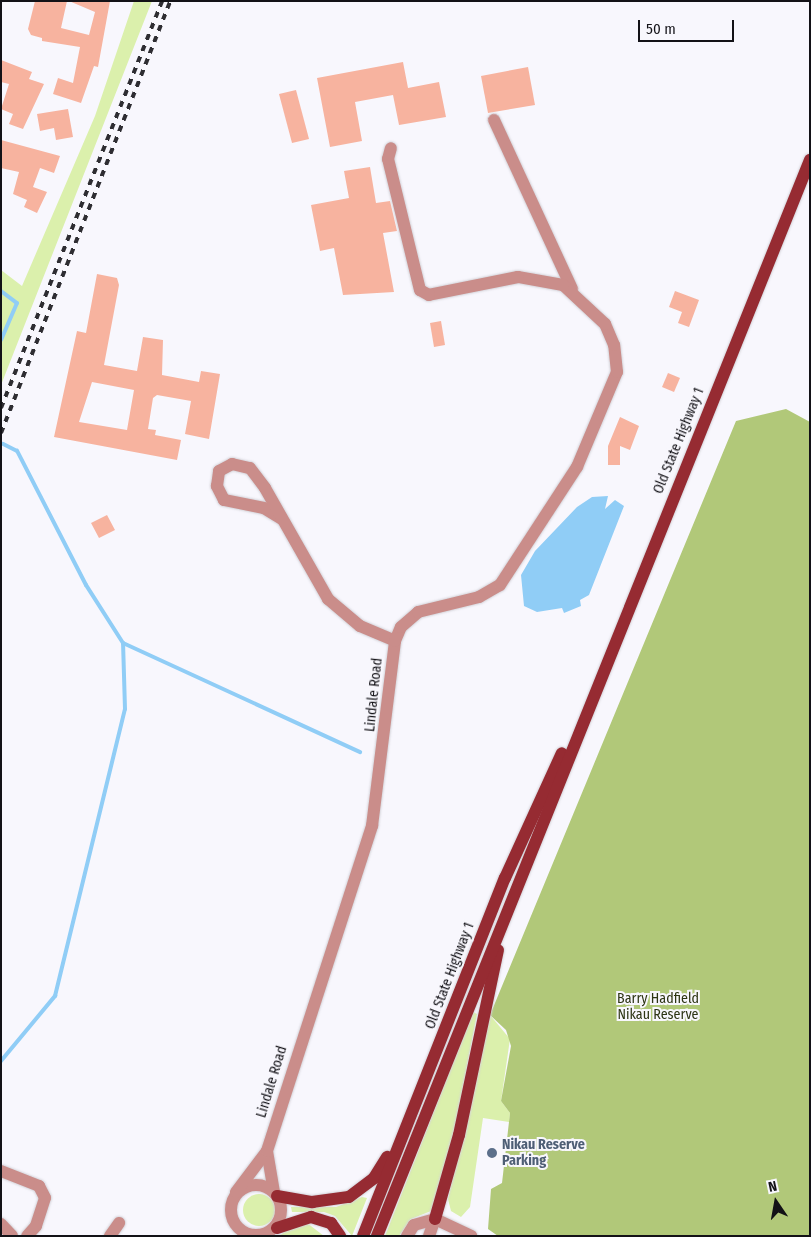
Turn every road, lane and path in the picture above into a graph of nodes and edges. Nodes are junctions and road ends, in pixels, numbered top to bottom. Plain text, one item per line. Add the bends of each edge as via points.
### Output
1 (494, 120) dead end
2 (391, 148) dead end
3 (810, 160) edge
4 (572, 289) junction
5 (282, 519) junction
6 (395, 641) junction
7 (575, 733) junction
8 (517, 887) junction
9 (494, 906) junction
10 (267, 1151) junction
11 (1, 1171) edge
12 (236, 1192) junction
13 (276, 1194) junction
14 (435, 1219) junction
15 (119, 1223) dead end
16 (1, 1224) edge
17 (277, 1228) junction
18 (258, 1235) edge
19 (12, 1236) edge
20 (27, 1236) edge
21 (110, 1236) edge
22 (340, 1236) edge
23 (363, 1236) edge
24 (377, 1236) edge
25 (407, 1236) edge
26 (429, 1236) edge
27 (472, 1236) edge

1 - 4 street, Lindale Road
2 - 4 street via 388,159 421,291 429,295 518,277
3 - 7 main road, Old State Highway 1
4 - 6 street, Lindale Road via 605,324 614,345 616,372 593,437 500,585 479,597 418,612 401,627
5 - 5 street via 264,508 224,500 217,486 219,470 232,464 250,468
5 - 6 street via 315,581 336,608 360,626
6 - 10 street, Lindale Road via 372,826
7 - 8 main road, Old State Highway 1
7 - 9 main road, Old State Highway 1 via 543,789
8 - 14 main road via 484,1000 459,1135
8 - 24 main road, Old State Highway 1
9 - 13 main road via 382,1167 360,1191 338,1201
9 - 23 main road, Old State Highway 1
10 - 12 street, Lindale Road
10 - 13 street
11 - 20 street via 39,1186 45,1198 36,1226
12 - 13 street via 255,1184
12 - 18 street via 230,1214 236,1225
13 - 17 street via 281,1210
14 - 25 street via 414,1225
14 - 26 street
14 - 27 street
15 - 21 street
16 - 19 street
17 - 18 street
17 - 22 main road via 311,1217 331,1223

